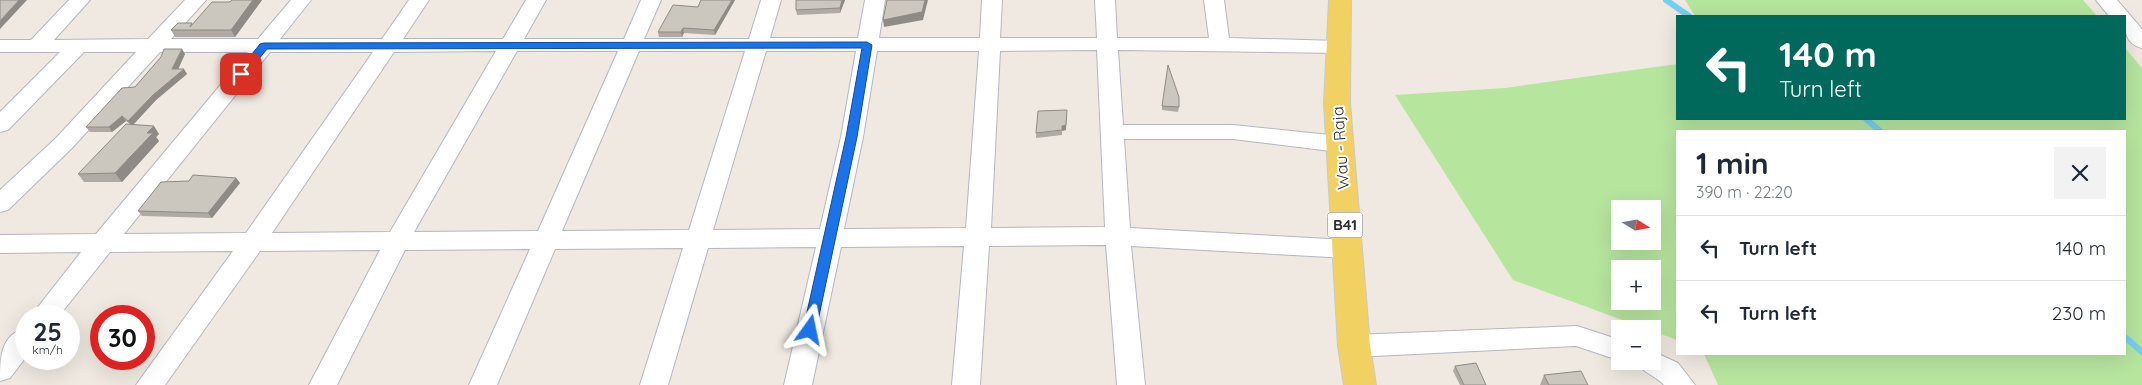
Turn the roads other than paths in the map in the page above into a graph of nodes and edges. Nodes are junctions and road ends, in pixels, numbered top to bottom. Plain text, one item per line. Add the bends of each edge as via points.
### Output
1 (80, 0) edge
2 (196, 0) edge
3 (301, 0) edge
4 (419, 0) edge
5 (536, 0) edge
6 (651, 0) edge
7 (771, 0) edge
8 (875, 0) edge
9 (992, 0) edge
10 (1105, 0) edge
11 (1214, 0) edge
12 (1340, 0) edge
13 (2106, 0) edge
14 (2119, 15) edge
15 (2126, 23) edge
16 (2142, 42) edge
17 (1108, 44) junction
18 (1220, 44) junction
19 (510, 45) junction
20 (631, 45) junction
21 (757, 45) junction
22 (867, 45) junction
23 (991, 45) junction
24 (0, 46) edge
25 (37, 46) junction
26 (78, 46) junction
27 (154, 46) junction
28 (264, 46) junction
29 (387, 46) junction
30 (1339, 47) junction
31 (0, 126) edge
32 (1113, 132) junction
33 (1339, 144) junction
34 (0, 204) edge
35 (1118, 236) junction
36 (977, 238) junction
37 (828, 239) junction
38 (546, 240) junction
39 (698, 240) junction
40 (397, 241) junction
41 (253, 242) junction
42 (104, 243) junction
43 (0, 244) edge
44 (1347, 249) junction
45 (53, 305) edge
46 (1354, 346) junction
47 (1611, 348) edge
48 (15, 352) edge
49 (1661, 367) edge
50 (0, 370) edge
51 (150, 385) edge
52 (323, 385) edge
53 (483, 385) edge
54 (654, 385) edge
55 (798, 385) edge
56 (966, 385) edge
57 (1130, 385) edge
58 (1360, 385) edge
59 (1681, 385) edge

1 - 25 street
2 - 27 street
3 - 28 street
4 - 29 street
5 - 19 street
6 - 20 street
7 - 21 street
8 - 22 street
9 - 23 street
10 - 17 street
11 - 18 street
12 - 30 main road, Wau - Raja / B41
13 - 14 street
15 - 16 street
17 - 18 street
17 - 23 street
17 - 32 street
18 - 30 street
19 - 20 street
19 - 29 street
19 - 40 street
20 - 21 street
20 - 38 street
21 - 22 street
21 - 39 street
22 - 23 street
22 - 37 street via 852,137
23 - 36 street
24 - 25 street
25 - 26 street
26 - 27 street
26 - 31 street
27 - 28 street
27 - 34 street via 64,143
28 - 29 street
28 - 42 street
29 - 41 street
30 - 33 main road, Wau - Raja / B41
32 - 33 street via 1233,132
32 - 35 street
33 - 44 main road, Wau - Raja / B41
35 - 36 street
35 - 44 street
35 - 57 street
36 - 37 street
36 - 56 street
37 - 39 street
37 - 55 street
38 - 39 street
38 - 40 street
38 - 53 street
39 - 54 street
40 - 41 street
40 - 52 street
41 - 42 street
41 - 51 street
42 - 43 street
42 - 45 street
44 - 46 main road, Wau - Raja / B41
46 - 47 street via 1577,336
46 - 58 main road, Wau - Raja / B41
48 - 50 street
49 - 59 street

